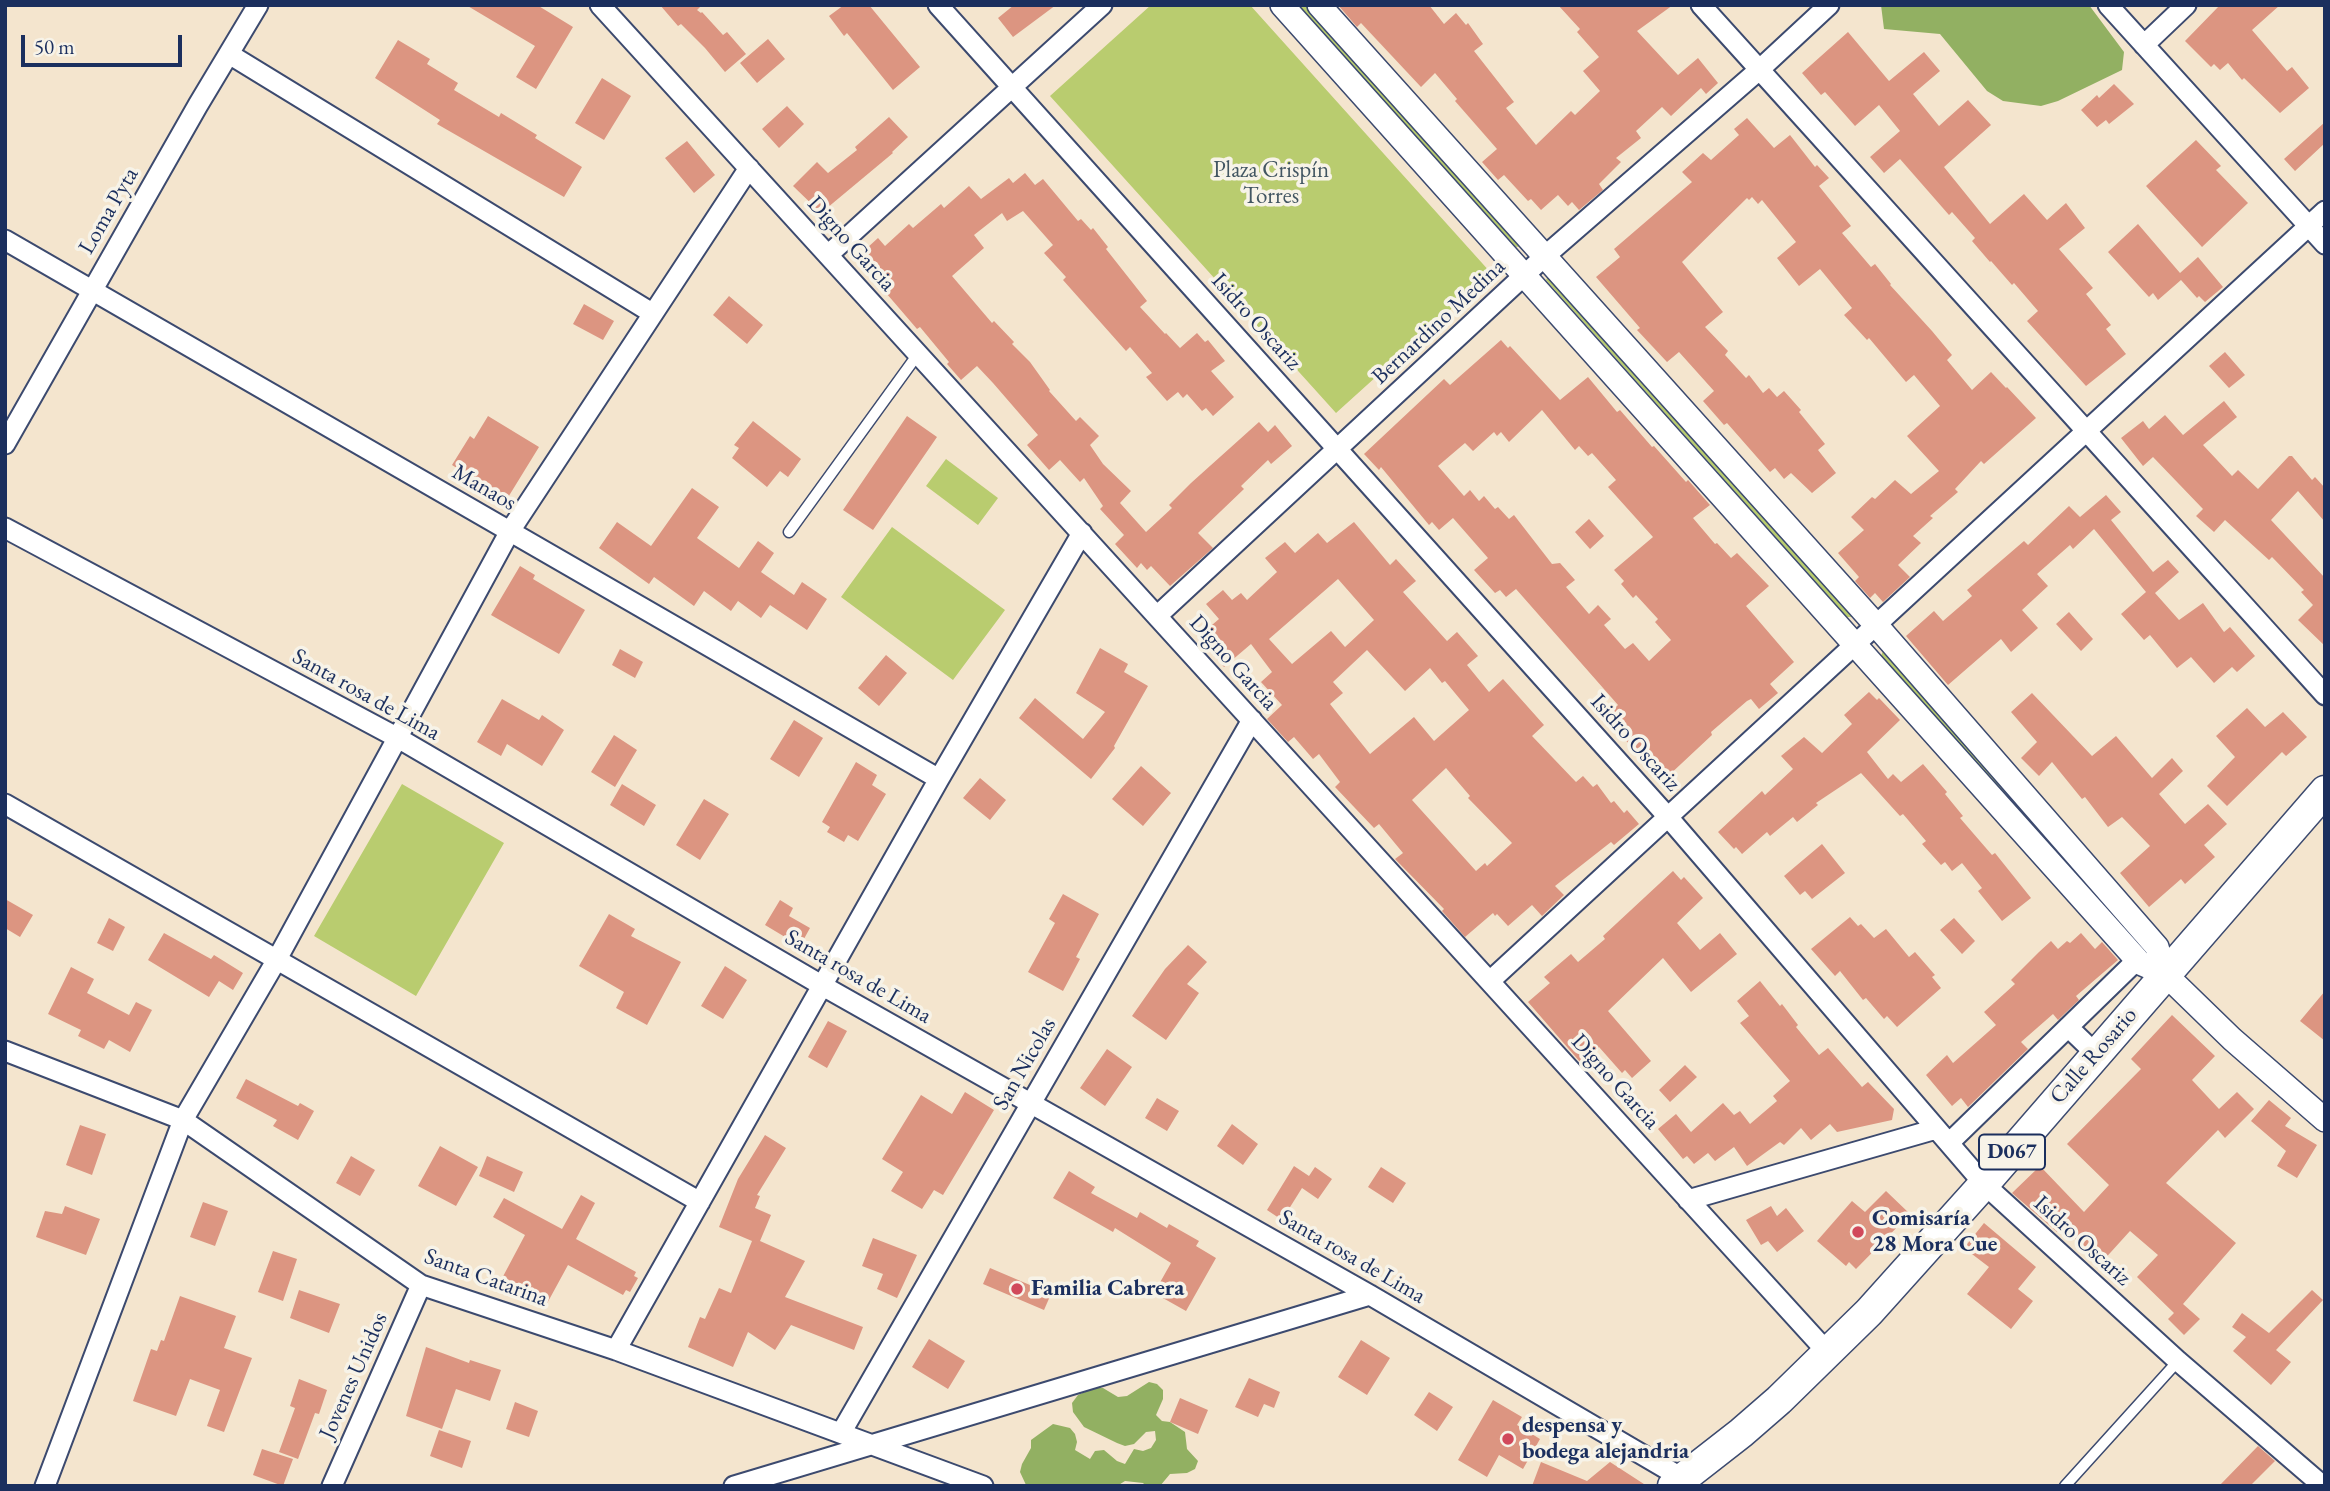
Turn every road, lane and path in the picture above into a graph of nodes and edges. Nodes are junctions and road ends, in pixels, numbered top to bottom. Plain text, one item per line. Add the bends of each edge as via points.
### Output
1 (258, 5) edge
2 (600, 5) edge
3 (938, 5) edge
4 (1102, 5) edge
5 (1282, 5) edge
6 (1319, 5) edge
7 (1701, 5) edge
8 (1829, 5) edge
9 (2108, 5) edge
10 (2186, 5) edge
11 (2144, 45) junction
12 (229, 54) junction
13 (1759, 70) junction
14 (1012, 87) junction
15 (749, 168) junction
16 (2325, 211) edge
17 (2308, 227) junction
18 (5, 240) edge
19 (2325, 244) edge
20 (828, 255) junction
21 (1545, 256) junction
22 (1524, 275) junction
23 (92, 290) junction
24 (652, 313) junction
25 (918, 354) junction
26 (2087, 431) junction
27 (5, 444) edge
28 (1337, 449) junction
29 (5, 528) edge
30 (510, 531) junction
31 (789, 532) dead end
32 (1082, 533) junction
33 (1157, 616) junction
34 (1876, 625) junction
35 (1855, 644) junction
36 (2325, 695) edge
37 (1252, 720) junction
38 (398, 738) junction
39 (939, 779) junction
40 (2325, 791) edge
41 (5, 804) edge
42 (1668, 817) junction
43 (2137, 960) junction
44 (276, 961) junction
45 (2165, 974) junction
46 (1490, 981) junction
47 (823, 986) junction
48 (2068, 1027) junction
49 (5, 1051) edge
50 (2096, 1054) junction
51 (1031, 1103) junction
52 (183, 1119) junction
53 (2325, 1120) edge
54 (1942, 1136) junction
55 (1984, 1184) junction
56 (1689, 1200) junction
57 (700, 1202) junction
58 (421, 1286) junction
59 (1370, 1295) junction
60 (616, 1350) junction
61 (1829, 1354) junction
62 (2178, 1361) junction
63 (841, 1433) junction
64 (869, 1444) junction
65 (1682, 1483) edge
66 (45, 1486) edge
67 (332, 1486) edge
68 (734, 1486) edge
69 (983, 1486) edge
70 (2065, 1486) edge
71 (2323, 1486) edge

1 - 12 street, Loma Pyta
2 - 15 street, Digno Garcia
3 - 14 street, Isidro Oscariz
4 - 14 street
5 - 22 street
6 - 21 street
7 - 13 street
8 - 13 street, Bernardino Medina
9 - 11 street
10 - 11 street
11 - 17 street
12 - 23 street, Loma Pyta
12 - 24 street
13 - 21 street, Bernardino Medina
13 - 26 street
14 - 20 street
14 - 28 street, Isidro Oscariz
15 - 20 street, Digno Garcia
15 - 24 street
16 - 17 street
17 - 19 street
17 - 26 street
18 - 23 street, Manaos
20 - 25 street, Digno Garcia
21 - 22 street, Bernardino Medina
21 - 34 street
22 - 28 street, Bernardino Medina
22 - 35 street
23 - 27 street, Loma Pyta
23 - 30 street, Manaos
24 - 30 street
25 - 31 lane
25 - 32 street, Digno Garcia
26 - 34 street
26 - 36 street
28 - 33 street, Bernardino Medina
28 - 42 street, Isidro Oscariz
29 - 38 street, Santa rosa de Lima
30 - 38 street
30 - 39 street, Manaos
32 - 33 street, Digno Garcia
32 - 39 street
33 - 37 street, Digno Garcia
34 - 35 street
34 - 45 street via 2157,947
35 - 42 street
35 - 43 street
37 - 46 street, Digno Garcia
37 - 51 street, San Nicolas
38 - 44 street
38 - 47 street, Santa rosa de Lima
39 - 47 street
40 - 45 main road, Calle Rosario / D067
41 - 44 street
42 - 46 street
42 - 54 street, Isidro Oscariz
43 - 45 street
43 - 48 street
44 - 52 street
44 - 57 street
45 - 50 main road, Calle Rosario / D067
45 - 53 street
46 - 56 street, Digno Garcia
47 - 51 street, Santa rosa de Lima
47 - 57 street
48 - 50 street
48 - 54 street
49 - 52 street, Santa Catarina
50 - 55 main road, Calle Rosario / D067
51 - 59 street, Santa rosa de Lima
51 - 63 street, San Nicolas
52 - 58 street, Santa Catarina
52 - 66 street
54 - 55 street, Isidro Oscariz
54 - 56 street
55 - 61 main road, Calle Rosario / D067
55 - 62 street, Isidro Oscariz
56 - 61 street, Digno Garcia
57 - 60 street
58 - 60 street, Santa Catarina
58 - 67 street, Jovenes Unidos
59 - 64 street
59 - 65 street, Santa rosa de Lima
60 - 63 street, Santa Catarina
61 - 65 main road, Calle Rosario / D067
62 - 70 lane
62 - 71 street, Isidro Oscariz
63 - 64 street, Santa Catarina
64 - 68 street
64 - 69 street, Santa Catarina

